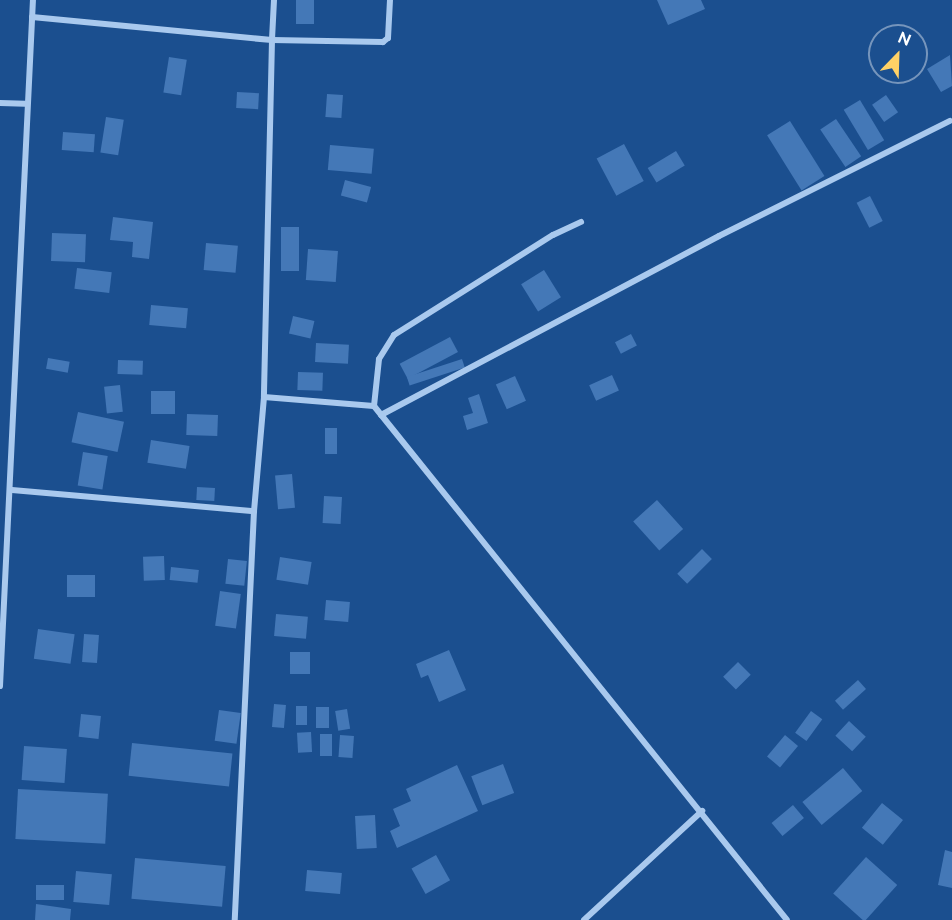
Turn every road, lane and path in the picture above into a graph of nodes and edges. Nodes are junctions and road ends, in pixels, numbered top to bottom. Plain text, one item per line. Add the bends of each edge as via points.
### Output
1 (33, 0) edge
2 (274, 0) edge
3 (390, 0) edge
4 (32, 17) junction
5 (272, 40) junction
6 (0, 103) edge
7 (25, 104) junction
8 (950, 121) dead end
9 (581, 222) dead end
10 (264, 397) junction
11 (374, 406) junction
12 (381, 415) junction
13 (12, 490) junction
14 (254, 511) junction
15 (0, 686) edge
16 (702, 811) junction
17 (236, 920) edge
18 (584, 920) edge
19 (787, 920) edge

1 - 4 street
2 - 5 street
3 - 5 street via 385,42
4 - 5 street
4 - 7 street
5 - 10 street
6 - 7 street
7 - 13 street
8 - 12 street via 719,236
9 - 11 street via 394,335 378,359
10 - 11 street
10 - 14 street
11 - 12 street
12 - 16 street
13 - 14 street
13 - 15 street
14 - 17 street
16 - 18 street
16 - 19 street

